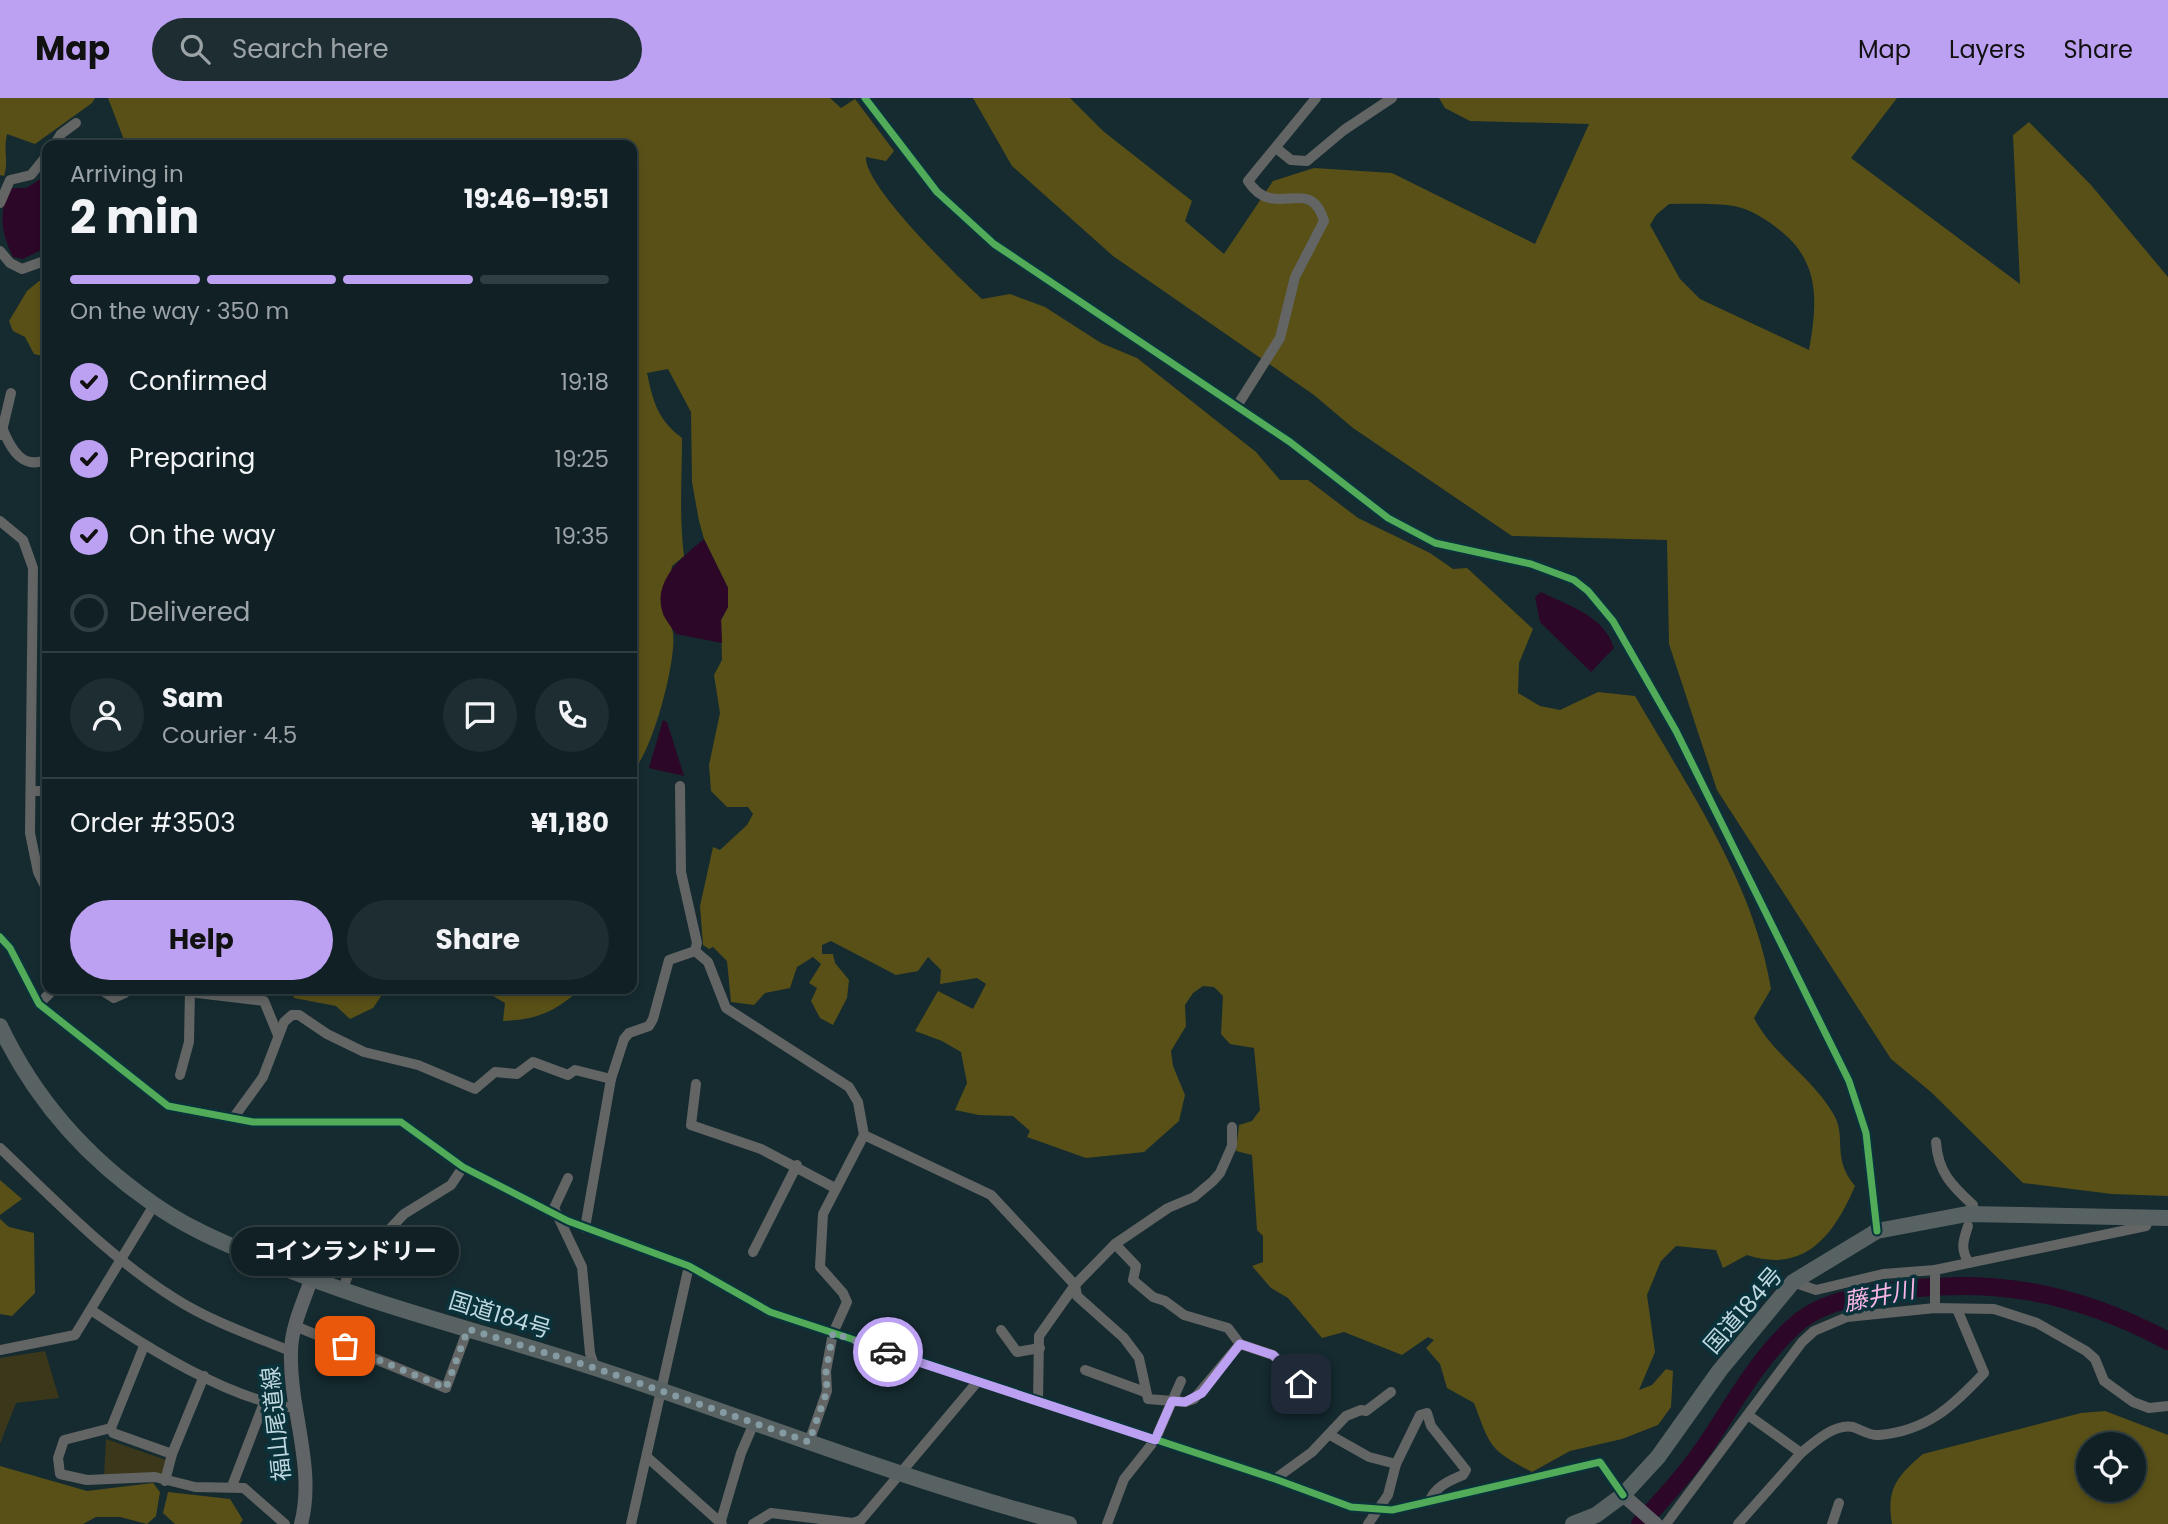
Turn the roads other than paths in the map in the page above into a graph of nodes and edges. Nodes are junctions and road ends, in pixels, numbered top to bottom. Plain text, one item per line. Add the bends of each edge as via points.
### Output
1 (865, 98) edge
2 (1315, 98) edge
3 (1392, 98) edge
4 (76, 123) dead end
5 (57, 140) edge
6 (1276, 148) junction
7 (42, 164) edge
8 (0, 203) edge
9 (0, 251) edge
10 (42, 262) edge
11 (11, 393) dead end
12 (1237, 406) junction
13 (2, 434) edge
14 (42, 460) edge
15 (0, 521) edge
16 (680, 786) dead end
17 (32, 791) junction
18 (42, 791) edge
19 (42, 877) edge
20 (0, 937) edge
21 (695, 951) junction
22 (49, 994) edge
23 (191, 994) edge
24 (205, 994) edge
25 (39, 1004) junction
26 (0, 1026) edge
27 (278, 1035) junction
28 (180, 1075) dead end
29 (611, 1079) junction
30 (696, 1084) dead end
31 (234, 1117) junction
32 (1232, 1127) dead end
33 (864, 1135) junction
34 (1936, 1142) dead end
35 (0, 1149) edge
36 (797, 1165) junction
37 (463, 1167) junction
38 (568, 1178) dead end
39 (835, 1188) junction
40 (154, 1205) junction
41 (556, 1213) junction
42 (2168, 1218) edge
43 (2149, 1219) junction
44 (1971, 1220) junction
45 (585, 1228) junction
46 (1877, 1231) junction
47 (1115, 1244) junction
48 (753, 1252) dead end
49 (119, 1260) junction
50 (1969, 1263) junction
51 (690, 1266) junction
52 (1935, 1270) junction
53 (310, 1280) junction
54 (1793, 1282) junction
55 (1075, 1285) junction
56 (342, 1291) junction
57 (1935, 1308) junction
58 (1957, 1308) junction
59 (91, 1310) junction
60 (295, 1326) junction
61 (468, 1329) junction
62 (1001, 1330) dead end
63 (833, 1333) junction
64 (1240, 1344) junction
65 (144, 1346) junction
66 (1040, 1348) junction
67 (0, 1350) edge
68 (290, 1352) junction
69 (595, 1368) junction
70 (1085, 1370) dead end
71 (204, 1376) junction
72 (978, 1381) junction
73 (1181, 1381) dead end
74 (1301, 1384) dead end
75 (661, 1391) junction
76 (1145, 1392) junction
77 (1391, 1392) dead end
78 (1038, 1401) junction
79 (1172, 1401) junction
80 (264, 1403) junction
81 (2168, 1406) edge
82 (294, 1408) junction
83 (1748, 1416) junction
84 (754, 1423) junction
85 (111, 1428) junction
86 (1330, 1435) junction
87 (1155, 1440) junction
88 (809, 1442) junction
89 (1801, 1453) junction
90 (172, 1454) junction
91 (647, 1457) junction
92 (1396, 1464) junction
93 (902, 1473) junction
94 (1275, 1479) junction
95 (165, 1481) junction
96 (232, 1486) junction
97 (1628, 1499) junction
98 (1429, 1502) junction
99 (1839, 1503) dead end
100 (1376, 1511) junction
101 (1595, 1519) edge
102 (721, 1523) edge
103 (285, 1524) edge
104 (302, 1524) edge
105 (631, 1524) edge
106 (753, 1524) edge
107 (1069, 1524) edge
108 (1107, 1524) edge
109 (1368, 1524) edge
110 (1573, 1524) edge
111 (1656, 1524) edge
112 (1666, 1524) edge
113 (1738, 1524) edge
114 (1832, 1524) edge

1 - 12 street via 937,192 982,234
2 - 6 street
3 - 6 street via 1307,161 1291,160
4 - 5 street
6 - 12 street via 1248,181 1255,192 1276,201 1308,199 1317,204 1324,221 1295,277 1280,338
7 - 8 street via 37,172 7,183
9 - 10 street via 22,269
11 - 13 street
12 - 46 street via 1421,538 1555,572 1574,580 1603,605 1676,731 1849,1081 1866,1133
13 - 14 street via 23,460
15 - 17 street via 23,540 33,568
16 - 21 street via 681,872
17 - 18 street
17 - 19 street via 33,853
20 - 25 street via 10,947
21 - 29 street via 669,960 653,1019 624,1039
21 - 33 street via 708,962 726,1008 849,1087 858,1102
22 - 25 street
23 - 28 street via 189,1042
24 - 27 street via 264,1001
25 - 31 street via 160,1102
26 - 40 highway, 国道184号 via 44,1100 103,1164
27 - 29 street via 284,1022 299,1015 364,1052 418,1065 475,1088 495,1072 517,1074 533,1062 568,1075 575,1070
27 - 31 street via 263,1077
29 - 45 street
30 - 36 street via 691,1125
31 - 37 street via 253,1122 401,1122
32 - 47 street via 1232,1146 1213,1181
33 - 39 street
33 - 55 street via 991,1195
34 - 44 street via 1937,1163 1973,1205
35 - 49 street
36 - 39 street
36 - 48 street
37 - 41 street
37 - 56 street via 451,1185 404,1214 388,1231 365,1241
38 - 41 street
39 - 63 street via 823,1214 819,1259 820,1268 847,1302
40 - 49 street
40 - 53 highway, 国道184号 via 201,1233
41 - 45 street
41 - 69 street via 582,1267
42 - 43 highway, 国道184号
43 - 44 highway, 国道184号
43 - 50 street via 2146,1226
44 - 46 highway, 国道184号
44 - 50 street via 1962,1243
45 - 51 street
46 - 54 highway, 国道184号
47 - 55 street
47 - 64 street via 1136,1266 1133,1280 1153,1297 1184,1315 1228,1328
49 - 59 street
49 - 68 street via 175,1299
50 - 52 street
51 - 63 street via 770,1312
51 - 75 street
52 - 54 street via 1883,1274 1816,1290
52 - 57 street
53 - 56 highway, 国道184号
53 - 60 main road, 福山尾道線
54 - 97 highway, 国道184号 via 1720,1370
55 - 66 street via 1039,1336
55 - 76 street via 1077,1296 1124,1338 1139,1358
56 - 61 highway, 国道184号
57 - 58 street
57 - 83 street via 1847,1317 1814,1331
58 - 81 street via 1994,1309 2037,1323 2095,1359 2104,1381 2119,1393 2149,1408
58 - 89 street via 1984,1373 1953,1406 1915,1428 1876,1436 1851,1426 1820,1436
59 - 65 street
59 - 67 street via 75,1335
60 - 61 street via 446,1388
60 - 68 main road, 福山尾道線
61 - 69 highway, 国道184号
62 - 66 street via 1017,1352
63 - 72 street
63 - 88 street via 827,1391
64 - 74 street via 1273,1355
64 - 79 street via 1202,1393 1185,1402
65 - 71 street
65 - 85 street
66 - 78 street
68 - 82 main road, 福山尾道線
69 - 75 highway, 国道184号
70 - 76 street
71 - 80 street
71 - 90 street
72 - 78 street
72 - 93 street
73 - 79 street
75 - 84 highway, 国道184号
75 - 91 street
76 - 79 street via 1147,1399
77 - 86 street via 1366,1412 1346,1416
78 - 87 street
79 - 87 street
80 - 82 street
80 - 96 street
82 - 104 main road, 福山尾道線 via 306,1479
83 - 89 street
83 - 112 street
84 - 88 highway, 国道184号
84 - 102 street
85 - 90 street via 113,1433
85 - 95 street via 64,1440 58,1458 60,1474 87,1480 155,1477
86 - 92 street via 1369,1457
86 - 94 street
87 - 94 street
87 - 108 street via 1124,1479
88 - 93 highway, 国道184号
89 - 113 street
90 - 95 street
91 - 102 street
91 - 105 street
92 - 98 street via 1420,1415 1427,1413 1431,1426 1466,1470 1433,1493
92 - 100 street via 1388,1495
93 - 106 street via 861,1520 853,1523 771,1513
93 - 107 highway, 国道184号
94 - 100 street via 1351,1507
95 - 96 street via 195,1487
96 - 103 street via 244,1488
97 - 98 street via 1600,1461
97 - 101 highway, 国道184号
97 - 111 main road
98 - 100 street
99 - 114 street
100 - 109 street
101 - 110 highway, 国道184号

